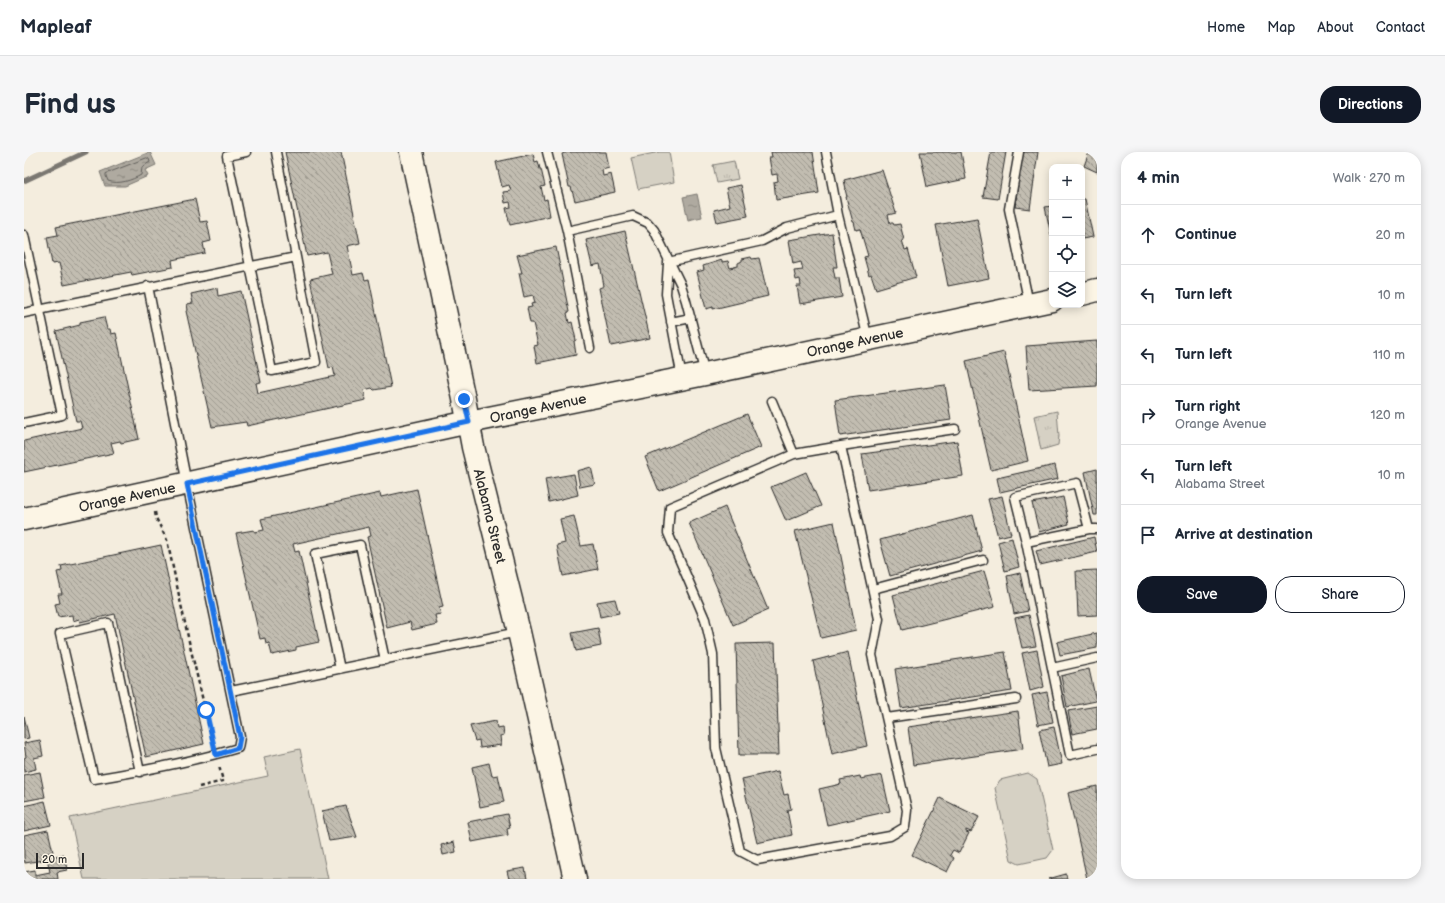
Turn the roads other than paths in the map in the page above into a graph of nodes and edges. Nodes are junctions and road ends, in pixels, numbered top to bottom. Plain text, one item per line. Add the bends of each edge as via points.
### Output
1 (246, 152) edge
2 (276, 152) edge
3 (411, 152) edge
4 (547, 152) edge
5 (826, 152) edge
6 (1019, 152) edge
7 (838, 215) junction
8 (566, 230) junction
9 (24, 235) edge
10 (296, 257) junction
11 (668, 262) junction
12 (250, 266) junction
13 (148, 286) junction
14 (1097, 290) edge
15 (1085, 293) edge
16 (1049, 301) edge
17 (1029, 305) junction
18 (40, 309) junction
19 (24, 313) edge
20 (691, 318) junction
21 (671, 322) junction
22 (868, 340) junction
23 (590, 348) dead end
24 (705, 374) junction
25 (682, 378) junction
26 (772, 401) dead end
27 (469, 422) junction
28 (24, 423) edge
29 (955, 429) dead end
30 (841, 446) junction
31 (794, 454) junction
32 (187, 484) junction
33 (24, 519) edge
34 (1093, 529) edge
35 (1026, 542) junction
36 (983, 560) dead end
37 (873, 589) junction
38 (519, 632) junction
39 (1097, 658) edge
40 (385, 660) junction
41 (1052, 668) junction
42 (340, 669) junction
43 (231, 691) junction
44 (1016, 699) dead end
45 (887, 718) junction
46 (1097, 749) edge
47 (140, 772) junction
48 (575, 879) edge

1 - 12 lane via 227,156
2 - 10 lane
3 - 27 street, Alabama Street
4 - 8 lane
5 - 7 lane
6 - 17 lane via 1009,209
7 - 11 lane via 787,228 762,241
7 - 22 lane
8 - 11 lane via 633,216 648,223 654,230
8 - 23 lane
9 - 18 lane
10 - 12 lane
10 - 12 lane via 316,362 272,371
11 - 20 lane via 681,285
11 - 21 lane via 666,294
12 - 13 lane
13 - 18 lane
13 - 32 lane
14 - 15 street
16 - 17 street, Orange Avenue
17 - 22 street, Orange Avenue
18 - 19 lane
18 - 28 lane via 62,415
20 - 21 lane
20 - 24 lane
21 - 25 lane
22 - 24 street, Orange Avenue
24 - 25 street, Orange Avenue
25 - 27 street, Orange Avenue
26 - 31 lane
27 - 32 street, Orange Avenue
27 - 38 street, Alabama Street
29 - 30 lane
30 - 31 lane
30 - 37 lane
31 - 45 lane via 670,507 668,533 705,619 713,654 716,748 740,851 757,860 890,836 905,827 907,810
32 - 33 street, Orange Avenue
32 - 43 lane
34 - 35 lane
34 - 35 lane via 1077,483 1015,496
35 - 41 lane
36 - 37 lane
37 - 45 lane via 879,619 872,655
38 - 40 lane
38 - 48 street, Alabama Street
39 - 41 lane
40 - 42 lane
40 - 42 lane via 360,545 315,554
41 - 46 lane via 1070,755
42 - 43 lane
43 - 47 lane via 240,737 238,748
44 - 45 lane
47 - 47 lane via 94,779 60,634 108,623

